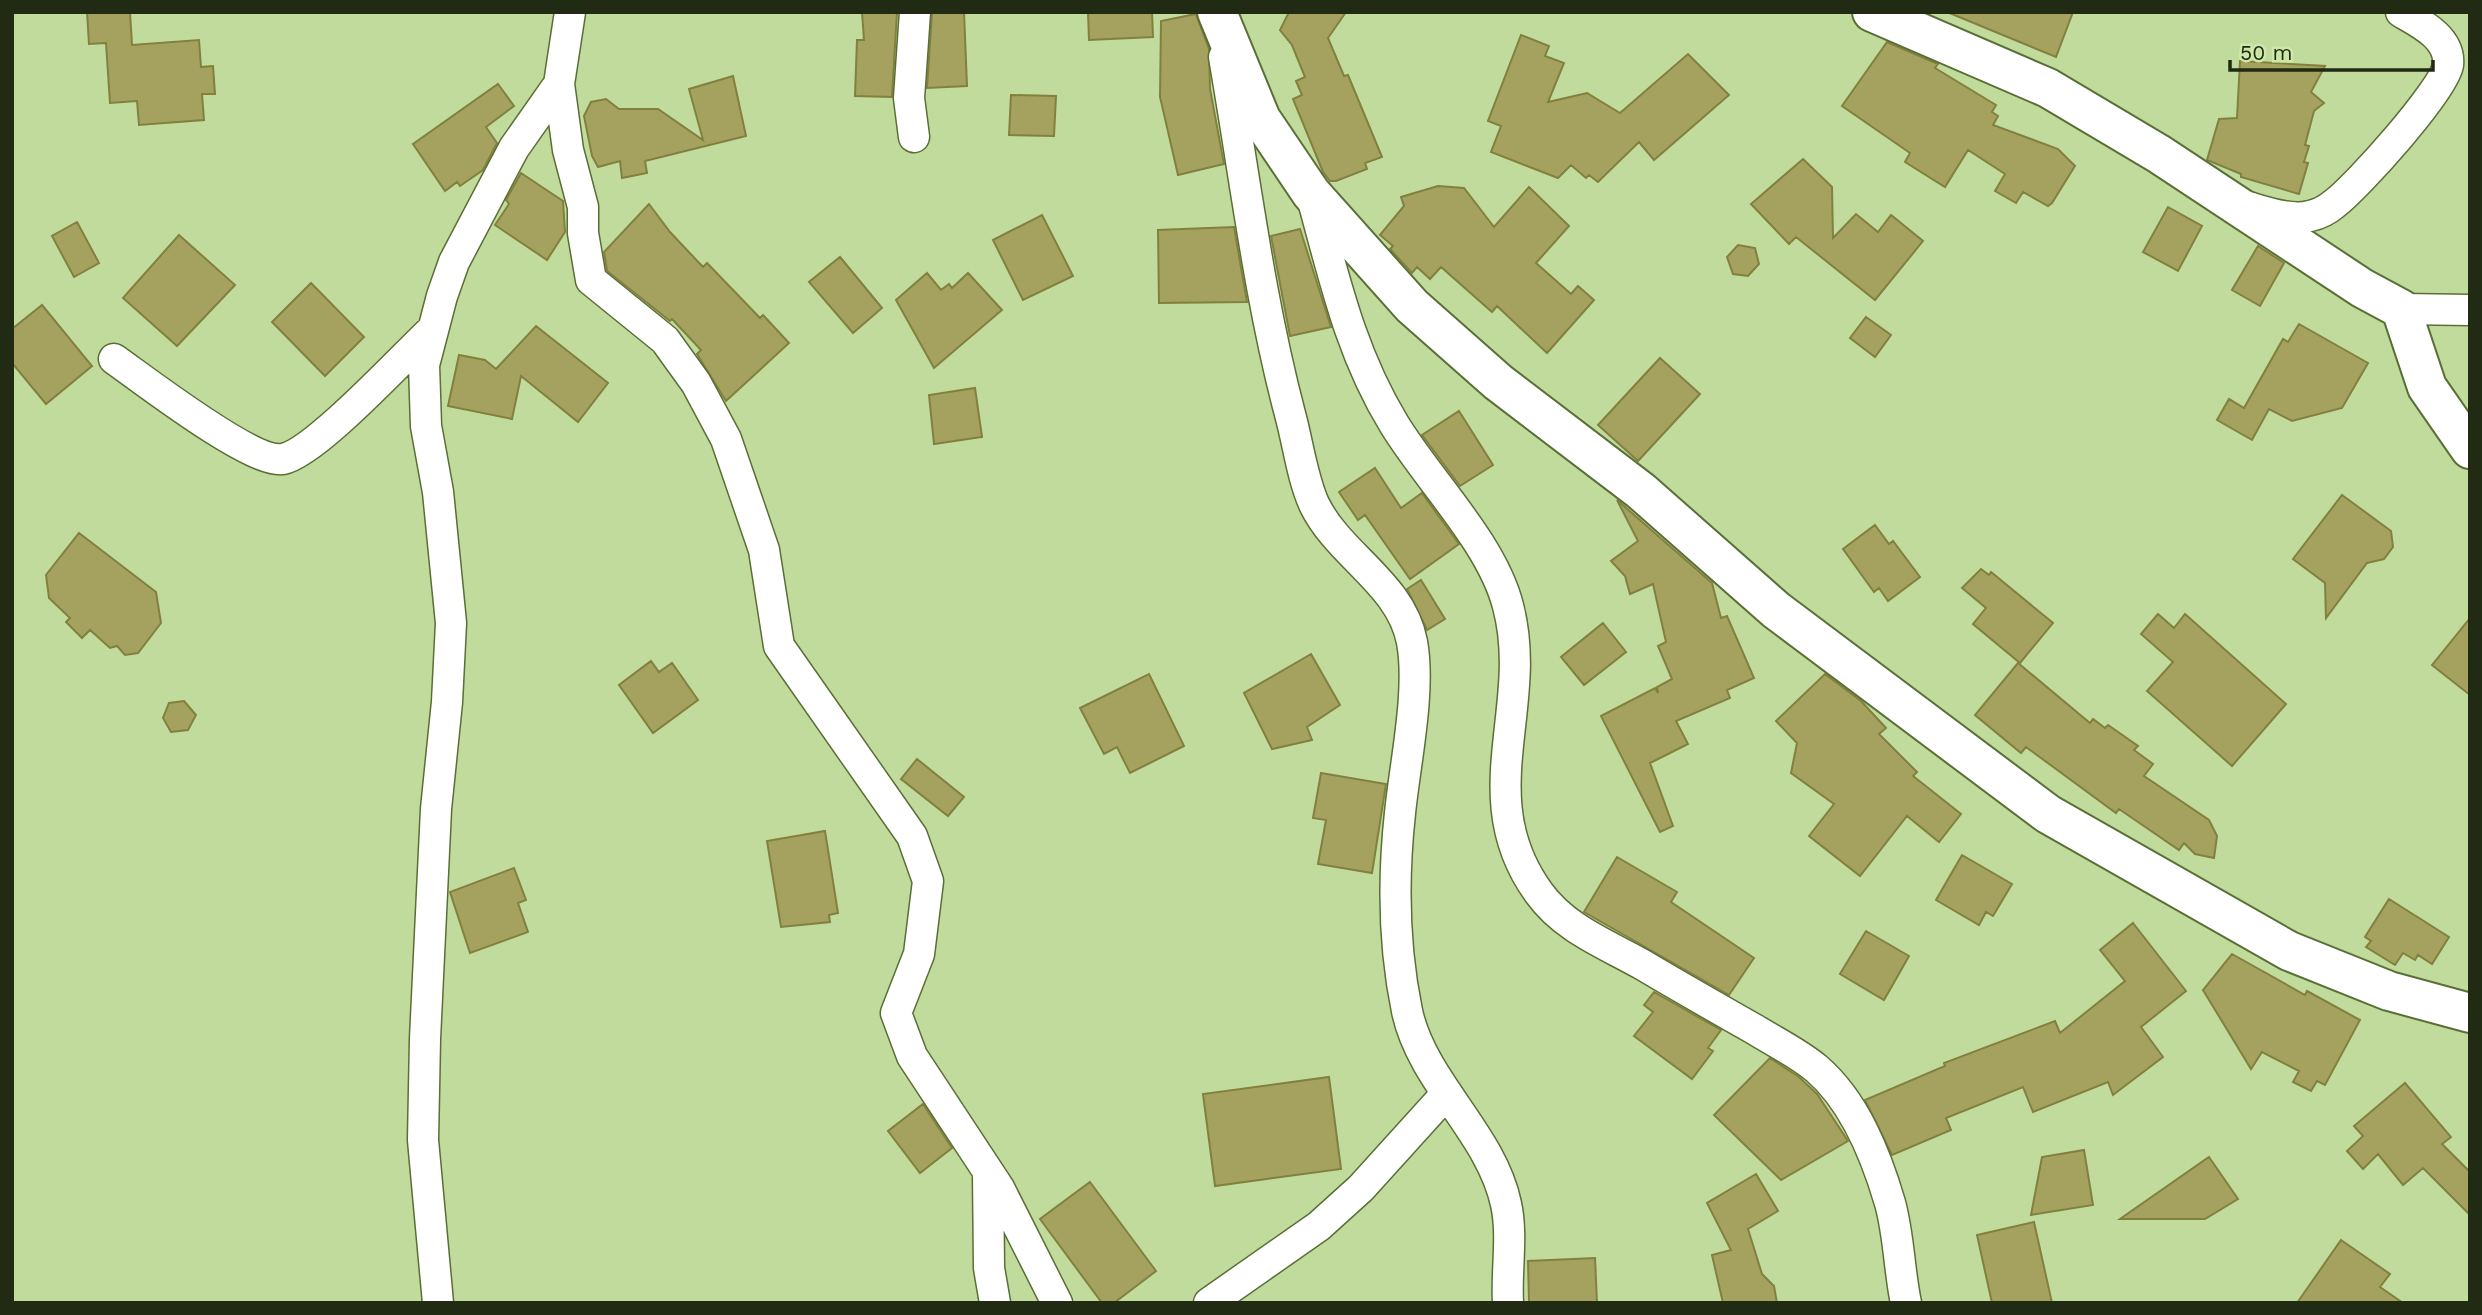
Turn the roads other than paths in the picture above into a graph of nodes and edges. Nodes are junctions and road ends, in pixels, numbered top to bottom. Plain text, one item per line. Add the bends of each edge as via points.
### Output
1 (570, 12) edge
2 (915, 12) edge
3 (1217, 12) edge
4 (1872, 12) edge
5 (2401, 12) edge
6 (559, 84) junction
7 (914, 136) dead end
8 (1311, 193) junction
9 (2241, 206) junction
10 (2401, 309) junction
11 (2470, 310) edge
12 (432, 330) junction
13 (114, 359) dead end
14 (2470, 449) edge
15 (2470, 1013) edge
16 (1447, 1093) junction
17 (988, 1172) junction
18 (438, 1303) edge
19 (995, 1303) edge
20 (1057, 1303) edge
21 (1209, 1303) edge
22 (1508, 1303) edge
23 (1906, 1303) edge

1 - 6 street
2 - 7 street via 909,98
3 - 8 main road via 1261,119
3 - 16 street via 1265,310 1314,502 1343,547 1403,613 1412,643 1410,731 1399,818 1398,933 1407,1015
4 - 9 main road via 2048,88
5 - 9 street via 2437,36 2448,64 2439,84 2397,137 2343,196 2322,212 2299,218
6 - 12 street via 514,148 461,250
6 - 17 street via 568,150 583,208 591,280 664,340 696,383 726,439 764,550 779,646 912,836 928,881 919,954 896,1013 912,1056
8 - 15 main road via 1412,306 1498,382 1641,491 1776,610 2048,814 2289,951 2389,991
8 - 23 street via 1353,344 1372,385 1488,561 1508,603 1516,644 1516,685 1504,763 1505,809 1523,868 1540,896 1588,937 1818,1069 1856,1119 1874,1155 1891,1206
9 - 10 main road
10 - 11 street
10 - 14 main road via 2427,387
12 - 13 street via 317,438 282,459 267,457 230,439
12 - 18 street via 424,365 426,426 438,492 451,623 436,808 423,1140
16 - 21 street via 1361,1188 1319,1226
16 - 22 street via 1488,1161 1506,1204
17 - 19 street via 989,1268
17 - 20 street

